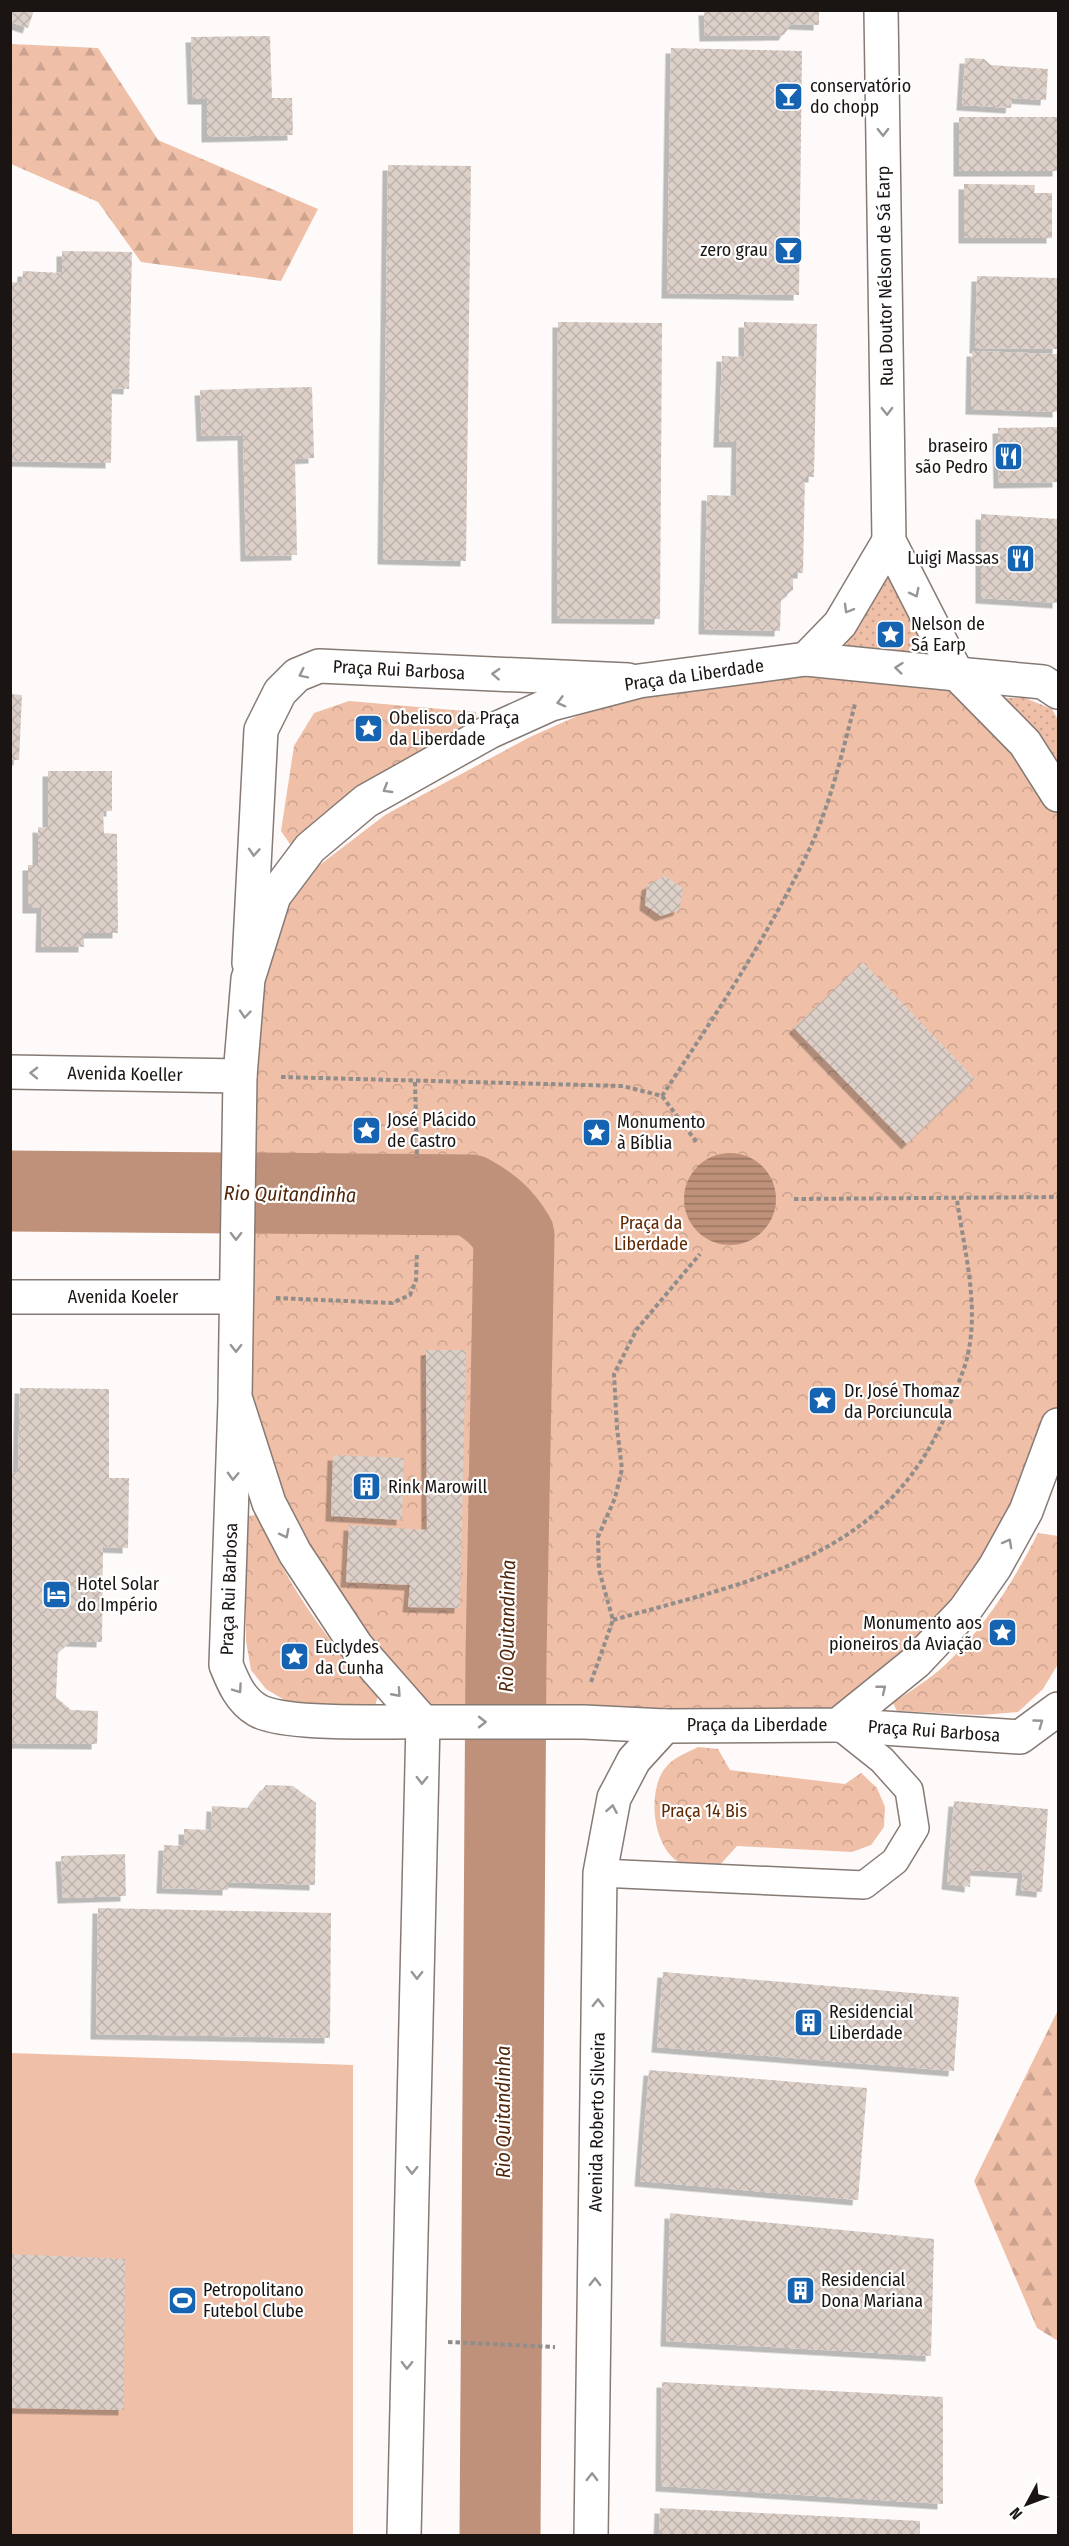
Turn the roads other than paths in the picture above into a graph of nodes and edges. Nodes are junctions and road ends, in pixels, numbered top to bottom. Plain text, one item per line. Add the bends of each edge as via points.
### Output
1 (881, 10) edge
2 (889, 541) junction
3 (806, 659) junction
4 (957, 674) junction
5 (639, 681) junction
6 (1059, 692) edge
7 (1059, 795) edge
8 (248, 979) junction
9 (10, 1072) edge
10 (255, 1077) junction
11 (246, 1288) junction
12 (10, 1297) edge
13 (235, 1396) junction
14 (1059, 1425) edge
15 (1059, 1709) edge
16 (423, 1722) junction
17 (584, 1722) joint
18 (838, 1725) junction
19 (665, 1726) junction
20 (600, 1873) junction
21 (404, 2535) edge
22 (591, 2535) edge

1 -> 2 main road, Rua Doutor Nélson de Sá Earp
2 -> 3 main road via 840,624
2 -> 4 main road, Rua Doutor Nélson de Sá Earp
4 -> 3 main road, Praça da Liberdade
3 - 5 main road, Praça da Liberdade
4 - 6 main road via 1043,682
4 - 7 main road via 1025,743
5 -> 8 main road, Praça da Liberdade via 541,709 489,732 366,801 310,848 274,896
5 -> 8 main road, Praça Rui Barbosa via 319,666 297,675 280,692 261,730
8 -> 10 main road, Praça da Liberdade
10 -> 9 main road, Avenida Koeller
10 -> 11 main road, Praça da Liberdade via 239,1114
11 - 12 main road, Avenida Koeler
11 -> 13 main road
13 -> 16 main road via 269,1503 295,1553 357,1647
13 -> 16 main road, Praça Rui Barbosa via 226,1665 235,1689 257,1710 285,1719
18 -> 14 main road, Praça da Liberdade via 916,1662 965,1610 1026,1511
18 -> 15 main road, Praça Rui Barbosa via 1020,1737
16 -> 17 main road, Praça Rui Barbosa
16 -> 21 main road
17 - 19 main road, Praça da Liberdade
18 - 19 main road, Praça da Liberdade
18 - 20 lane via 882,1760 909,1790 915,1828 895,1862 864,1885
20 -> 19 main road, Avenida Roberto Silveira via 614,1798 634,1760
22 -> 20 main road, Avenida Roberto Silveira

